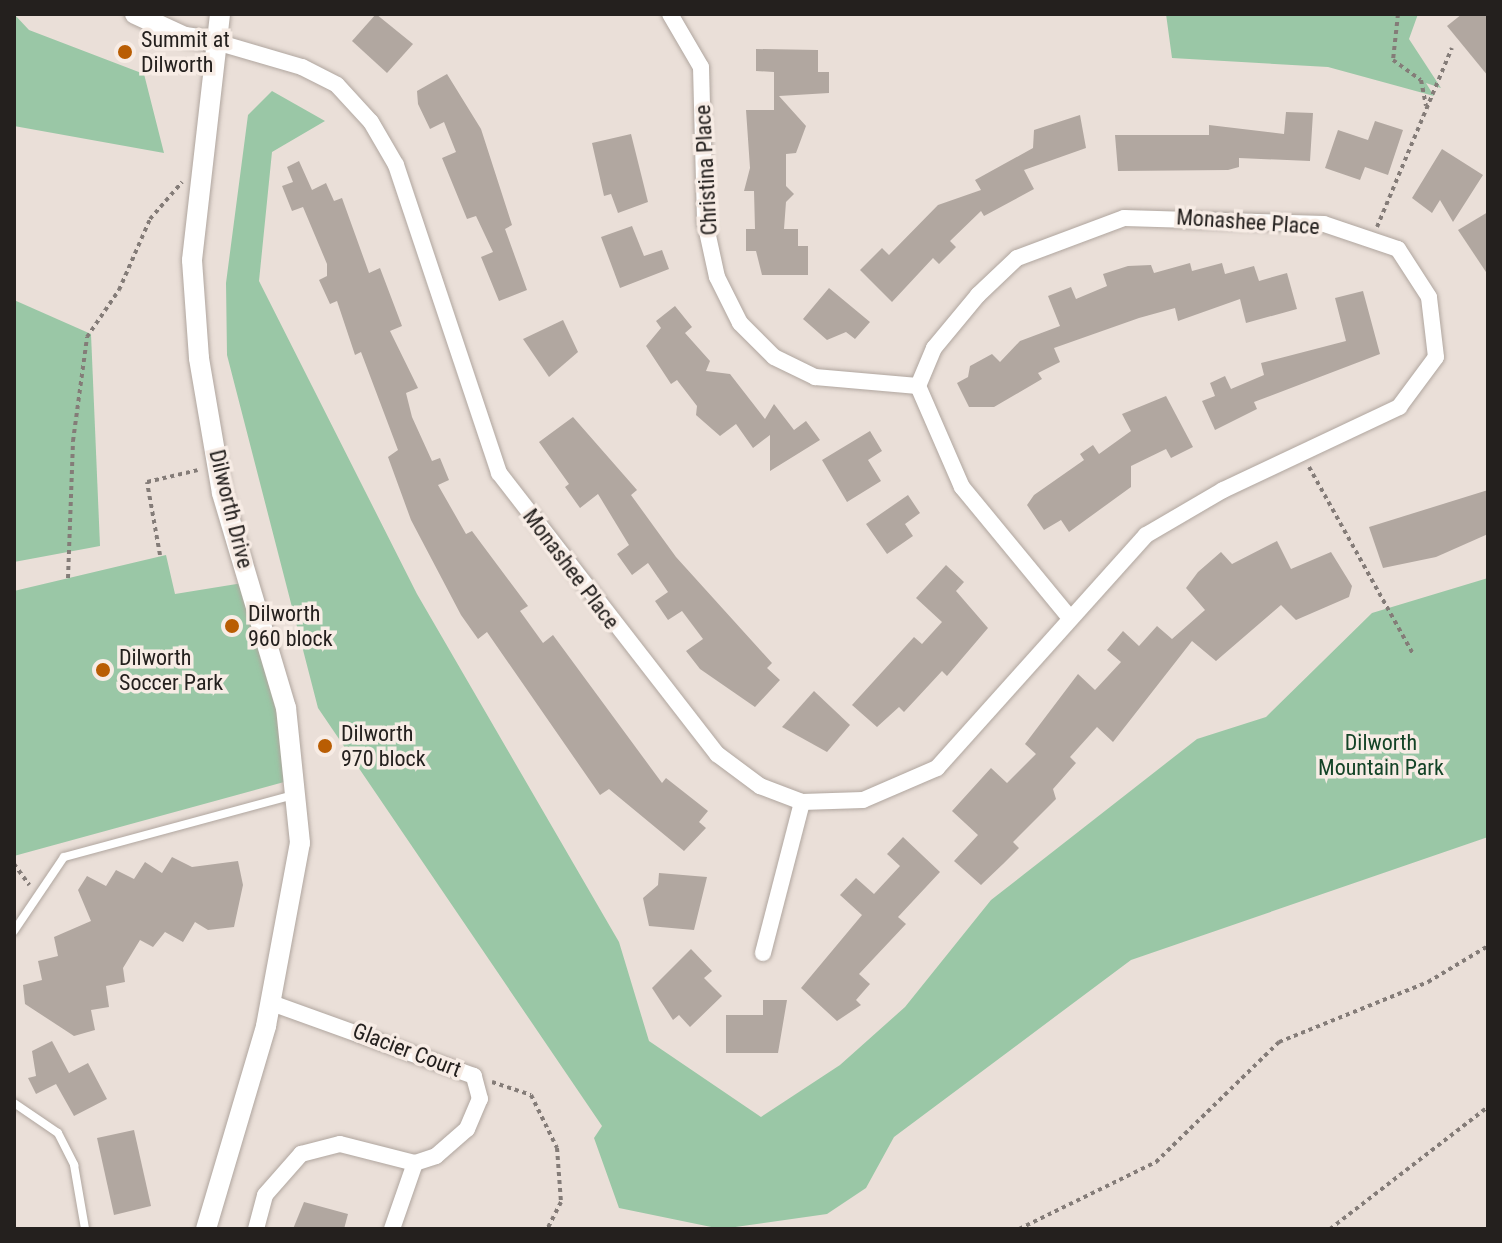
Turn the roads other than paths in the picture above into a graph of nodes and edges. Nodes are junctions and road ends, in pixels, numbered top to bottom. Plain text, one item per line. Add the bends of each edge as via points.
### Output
1 (135, 14) edge
2 (220, 14) edge
3 (670, 14) edge
4 (213, 41) junction
5 (918, 386) junction
6 (1069, 617) junction
7 (298, 794) junction
8 (802, 802) junction
9 (14, 931) edge
10 (763, 953) dead end
11 (271, 1003) junction
12 (14, 1103) edge
13 (415, 1163) junction
14 (85, 1229) edge
15 (206, 1229) edge
16 (256, 1229) edge
17 (392, 1229) edge

1 - 4 street via 185,37
2 - 4 street, Dilworth Drive
3 - 5 street, Christina Place via 701,67 705,222 717,277 740,323 774,357 815,377
4 - 7 street, Dilworth Drive via 192,260 199,358 218,466 286,708
4 - 8 street, Monashee Place via 302,67 337,85 371,122 396,165 499,473 717,754 760,786
5 - 6 street via 962,487
5 - 6 street, Monashee Place via 934,348 1017,258 1124,218 1214,215 1324,224 1398,249 1429,297 1436,357 1399,407 1146,535
6 - 8 street, Monashee Place via 937,768 863,800
7 - 9 lane via 64,857 34,893
7 - 11 street, Dilworth Drive via 300,843
8 - 10 street
11 - 13 street, Glacier Court via 474,1076 480,1099 467,1129 436,1156
11 - 15 street, Dilworth Drive
12 - 14 lane via 58,1133 74,1165
13 - 16 street via 340,1144 301,1154 265,1195
13 - 17 street

